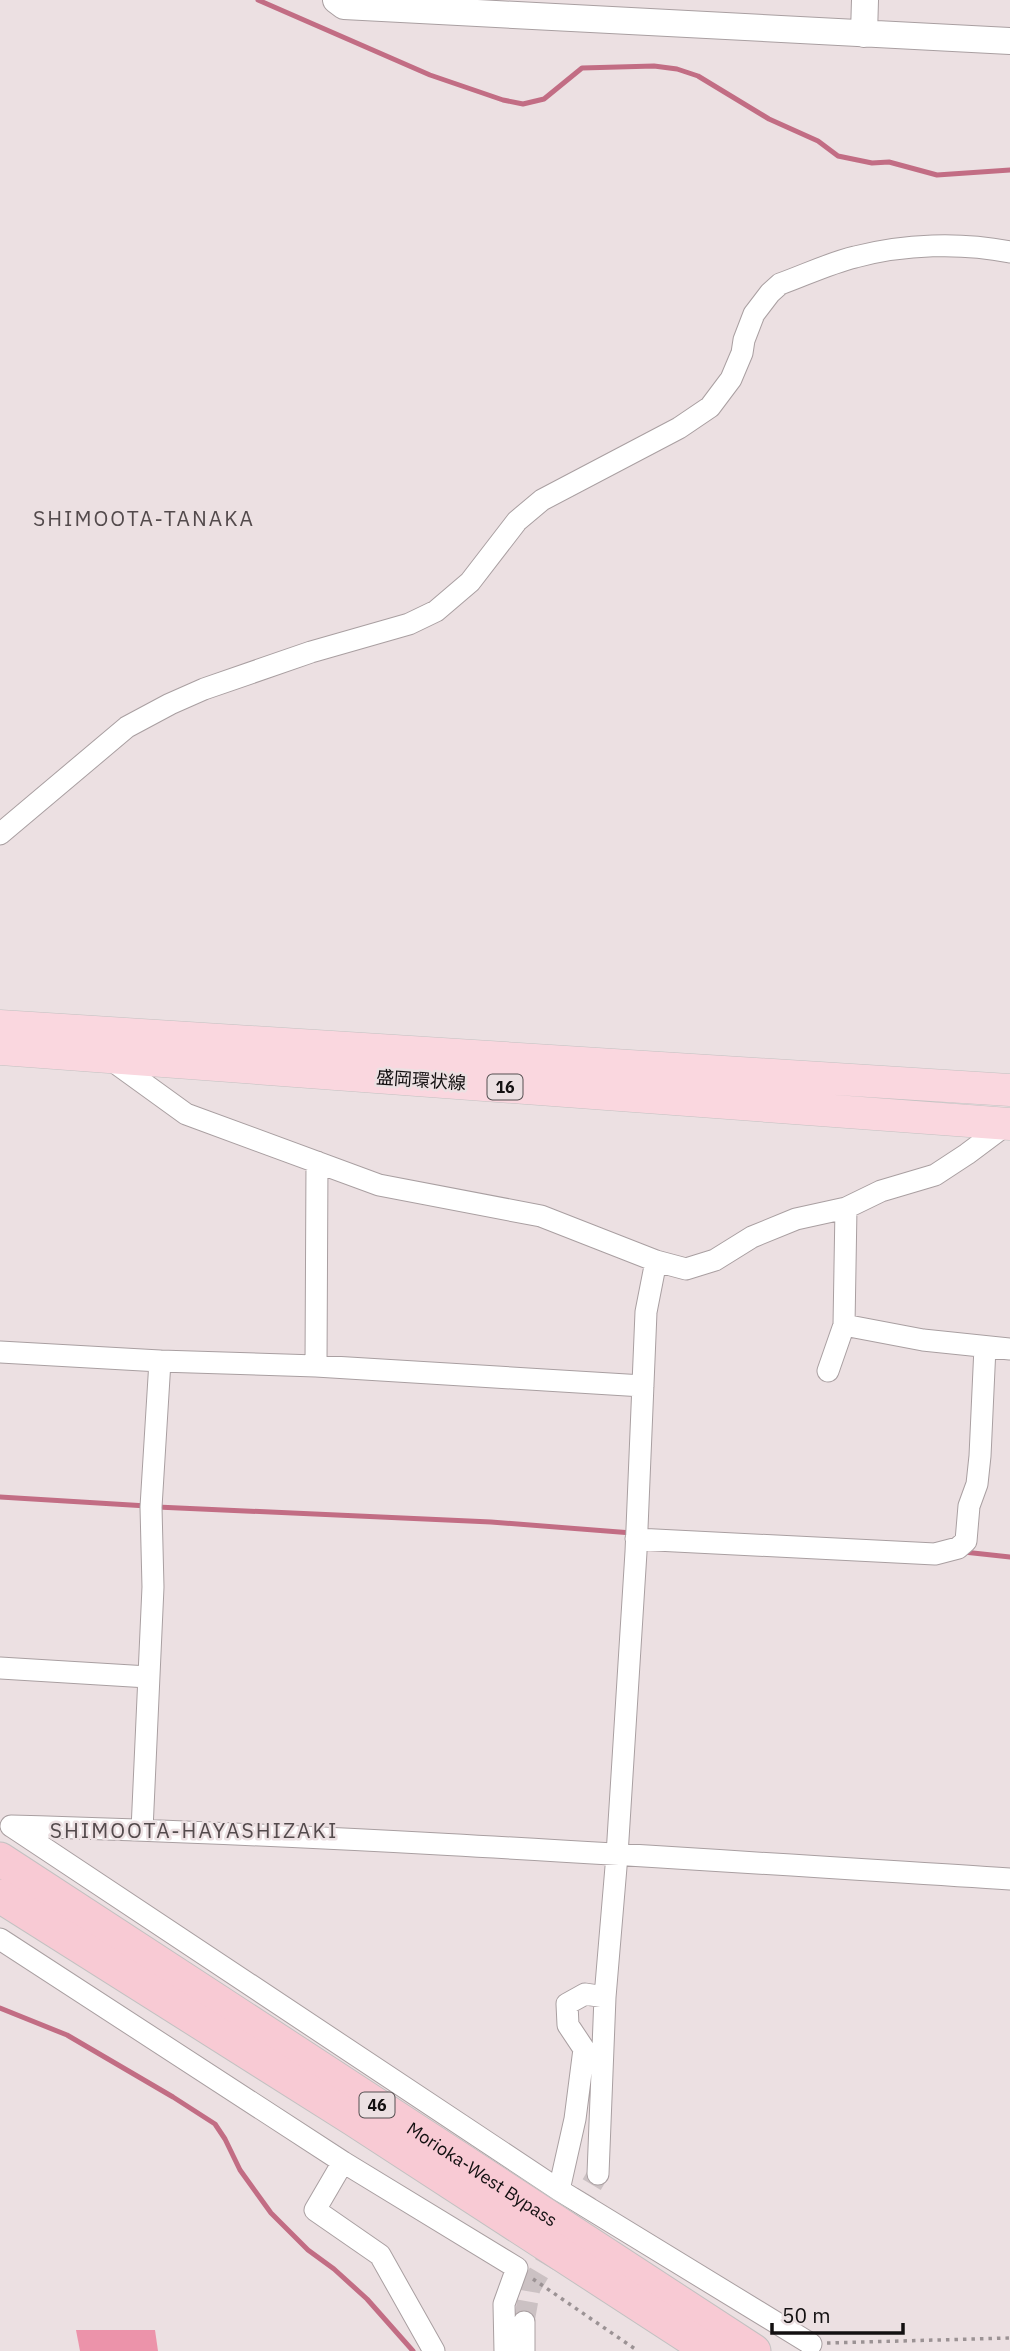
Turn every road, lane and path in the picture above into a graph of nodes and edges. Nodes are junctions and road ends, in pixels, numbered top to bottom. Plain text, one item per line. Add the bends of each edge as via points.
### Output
1 (335, 0) edge
2 (865, 0) edge
3 (864, 34) junction
4 (1010, 41) edge
5 (1010, 252) edge
6 (0, 834) edge
7 (0, 1026) edge
8 (0, 1049) edge
9 (108, 1057) junction
10 (1010, 1090) edge
11 (1010, 1123) edge
12 (317, 1162) junction
13 (846, 1208) junction
14 (656, 1261) junction
15 (844, 1325) junction
16 (985, 1347) junction
17 (1010, 1349) edge
18 (0, 1352) edge
19 (160, 1361) junction
20 (316, 1366) junction
21 (828, 1371) dead end
22 (643, 1386) junction
23 (636, 1539) junction
24 (0, 1668) edge
25 (148, 1676) junction
26 (6, 1822) edge
27 (142, 1830) junction
28 (617, 1854) junction
29 (0, 1859) edge
30 (1010, 1879) edge
31 (0, 1896) edge
32 (0, 1939) edge
33 (605, 1997) junction
34 (343, 2161) junction
35 (598, 2174) tunnel mouth
36 (559, 2190) junction
37 (517, 2268) junction
38 (524, 2322) tunnel mouth
39 (1010, 2338) edge
40 (811, 2344) joint
41 (434, 2351) edge
42 (505, 2351) edge
43 (524, 2351) edge
44 (638, 2351) edge
45 (710, 2351) edge
46 (754, 2351) edge

1 - 3 street via 344,6
2 - 3 street
3 - 4 street
5 - 6 street via 984,247 918,247 855,257 780,284 754,314 731,379 710,407 541,500 517,521 470,582 436,611 170,704 127,727
7 - 10 main road, 盛岡環状線 / 16
8 - 9 main road, 盛岡環状線 / 16
9 - 11 main road, 盛岡環状線 / 16
9 - 12 street via 186,1114
11 - 13 street via 935,1175 881,1191
12 - 14 street via 379,1185 541,1216
12 - 20 street
13 - 14 street via 796,1219 752,1237 715,1260 685,1269
13 - 15 street
14 - 22 street via 646,1312
15 - 16 street
15 - 21 street
16 - 17 street
16 - 23 street via 977,1484 969,1506 966,1541 958,1548 935,1554
18 - 19 street
19 - 20 street
19 - 25 street
20 - 22 street
22 - 23 street
23 - 28 street
24 - 25 street
25 - 27 street
26 - 27 street
26 - 36 street
27 - 28 street
28 - 30 street
28 - 33 street
29 - 46 highway, Morioka-West Bypass / 46
31 - 45 highway, Morioka-West Bypass / 46
32 - 34 street
33 - 35 street
33 - 36 street via 584,1994 568,2004 568,2025 584,2049
34 - 37 street
34 - 41 street via 315,2210 380,2255
36 - 40 street
37 - 42 street via 504,2304
37 - 44 path
38 - 43 street
39 - 40 path

